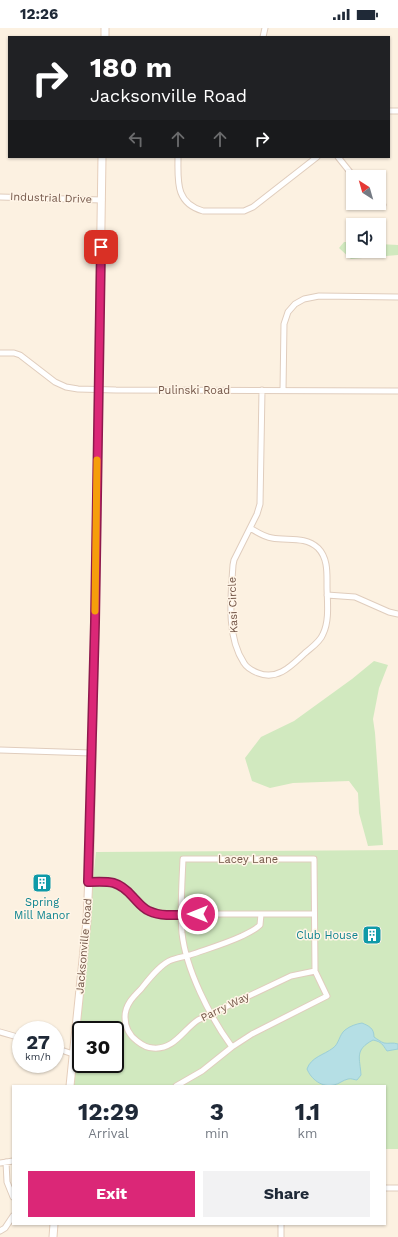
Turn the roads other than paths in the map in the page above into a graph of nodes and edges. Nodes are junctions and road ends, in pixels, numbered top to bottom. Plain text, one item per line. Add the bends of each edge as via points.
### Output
1 (102, 158) edge
2 (178, 158) edge
3 (315, 158) edge
4 (339, 158) edge
5 (348, 170) edge
6 (0, 197) edge
7 (102, 200) junction
8 (398, 297) edge
9 (0, 353) edge
10 (98, 389) junction
11 (262, 390) junction
12 (283, 390) junction
13 (398, 391) edge
14 (250, 528) junction
15 (327, 596) junction
16 (398, 614) edge
17 (0, 750) edge
18 (92, 753) junction
19 (88, 882) junction
20 (182, 914) junction
21 (261, 914) junction
22 (314, 914) junction
23 (187, 956) junction
24 (314, 971) junction
25 (212, 1014) junction
26 (77, 1021) edge
27 (0, 1032) edge
28 (12, 1035) edge
29 (232, 1047) junction
30 (72, 1070) edge
31 (70, 1085) edge
32 (178, 1085) edge
33 (3, 1162) edge
34 (386, 1188) edge
35 (398, 1188) edge
36 (12, 1194) edge
37 (12, 1218) edge
38 (54, 1225) edge
39 (281, 1225) edge
40 (0, 1231) edge
41 (53, 1237) edge
42 (281, 1237) edge

1 - 7 main road, Jacksonville Road
2 - 3 street via 179,187 188,204 203,211 229,211 244,210 257,205
4 - 5 street
6 - 7 street, Industrial Drive
7 - 10 main road, Jacksonville Road
8 - 12 street via 319,296 295,304 288,312 284,324
9 - 10 street, Pulinski Road via 20,355 55,382 66,387
10 - 11 street, Pulinski Road
10 - 18 main road, Jacksonville Road
11 - 12 street, Pulinski Road
11 - 14 street, Kasi Circle via 260,504
12 - 13 street, Pulinski Road
14 - 15 street, Kasi Circle via 274,539 305,541 318,548 326,560
14 - 15 street, Kasi Circle via 233,565 231,628 239,653 250,669 265,675 280,673 316,644 325,628
15 - 16 street via 355,597
17 - 18 street
18 - 19 main road, Jacksonville Road
19 - 20 street via 109,881 118,884 143,908 158,914
19 - 26 main road, Jacksonville Road
20 - 21 street
20 - 22 street, Lacey Lane via 182,859 314,858
20 - 23 street via 183,940
21 - 22 street
21 - 23 street, Parry Way via 260,925 251,931
22 - 24 street
23 - 25 street
23 - 25 street, Parry Way via 163,965 131,1000 126,1013 128,1031 145,1046 164,1048 177,1040 192,1024
24 - 25 street, Parry Way via 291,976
24 - 29 street via 327,996 264,1027
25 - 29 street
27 - 28 street
29 - 32 street via 202,1071
30 - 31 main road, Jacksonville Road
33 - 36 street
34 - 35 street
37 - 40 street
38 - 41 main road
39 - 42 street

